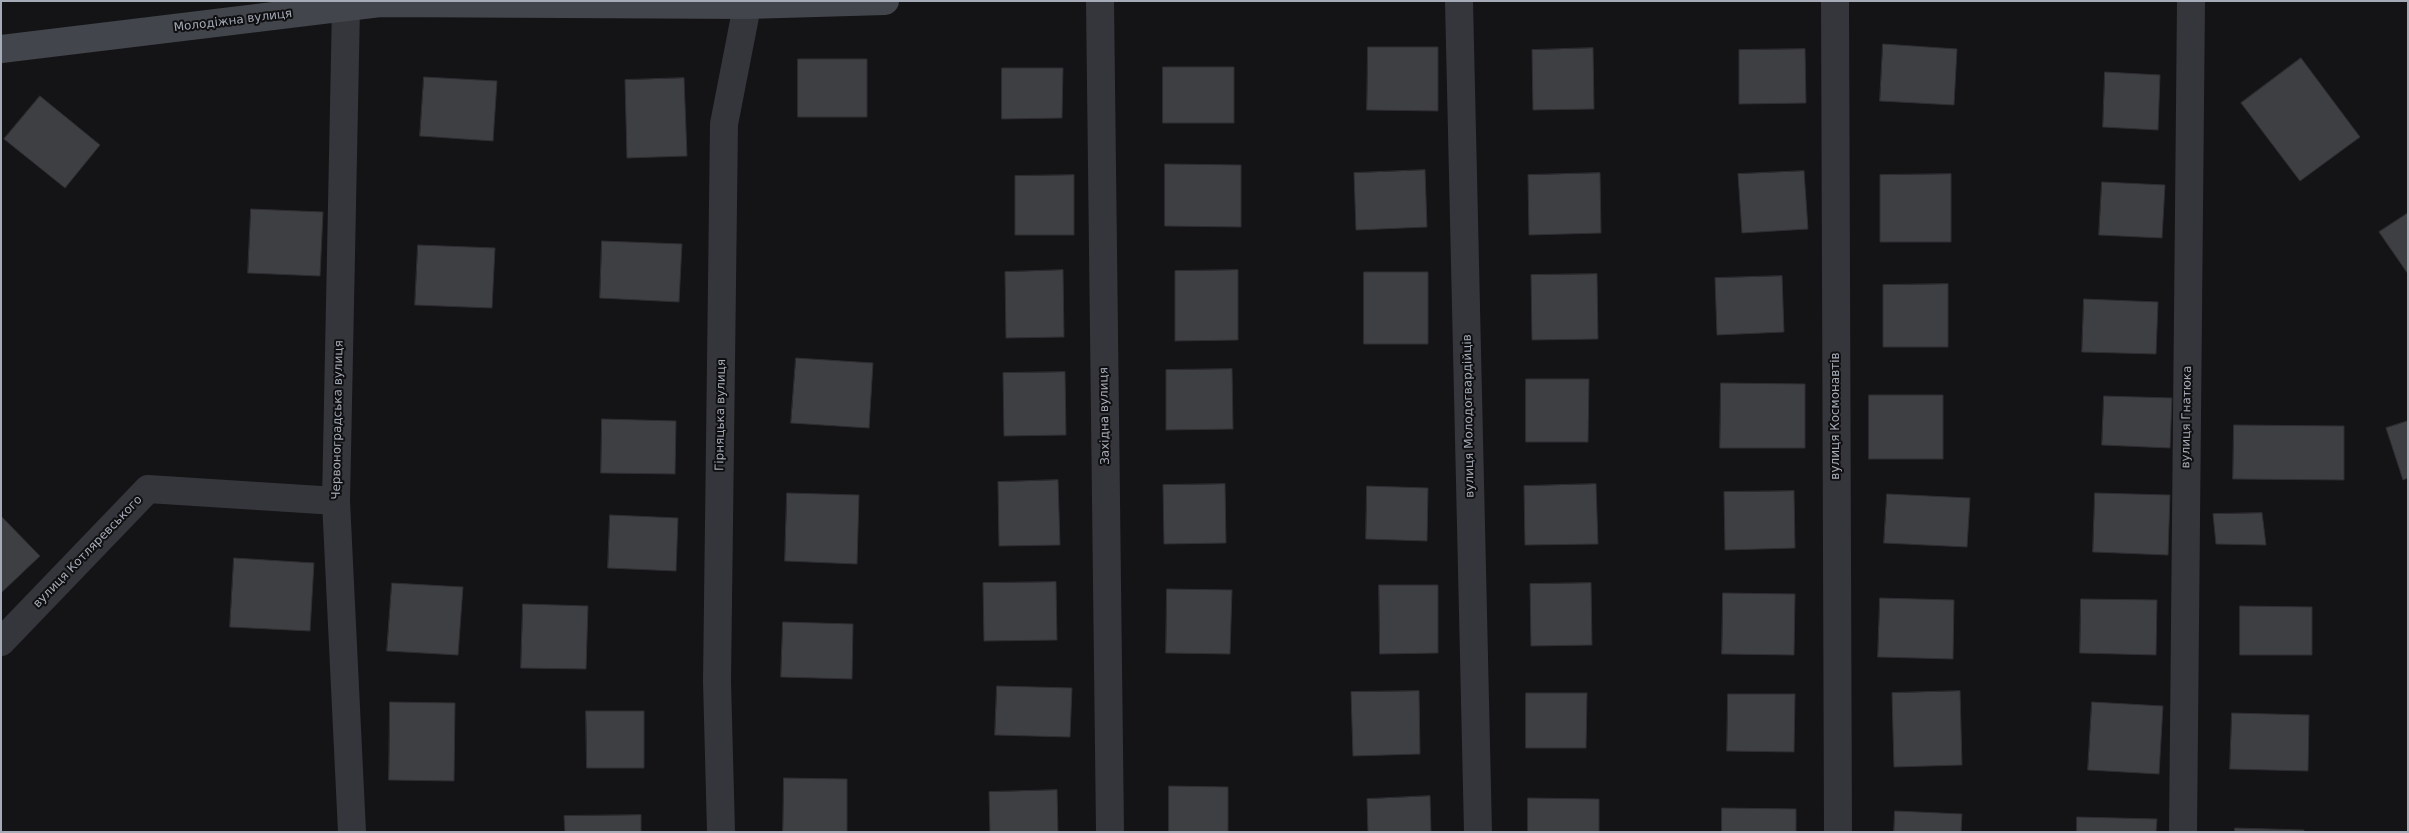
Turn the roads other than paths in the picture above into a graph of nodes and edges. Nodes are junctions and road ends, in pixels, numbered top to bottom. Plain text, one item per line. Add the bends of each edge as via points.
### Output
1 (885, 1) edge
2 (1100, 1) edge
3 (1459, 1) edge
4 (1834, 1) edge
5 (2191, 1) edge
6 (380, 2) edge
7 (748, 3) edge
8 (346, 7) junction
9 (1, 49) edge
10 (336, 501) junction
11 (1, 642) edge
12 (348, 827) edge
13 (721, 832) edge
14 (1110, 832) edge
15 (1478, 832) edge
16 (1838, 832) edge
17 (2183, 832) edge

1 - 7 street, Молодіжна вулиця
2 - 14 street, Західна вулиця
3 - 15 street, вулиця Молодогвардійців
4 - 16 street, вулиця Космонавтів
5 - 17 street, вулиця Гнатюка
6 - 7 street, Молодіжна вулиця
6 - 8 street, Молодіжна вулиця
7 - 13 street, Гірняцька вулиця via 724,124 718,681
8 - 9 street, Молодіжна вулиця
8 - 10 street, Червоноградська вулиця
10 - 11 street, вулиця Котляревського via 148,490
10 - 12 street, Червоноградська вулиця

